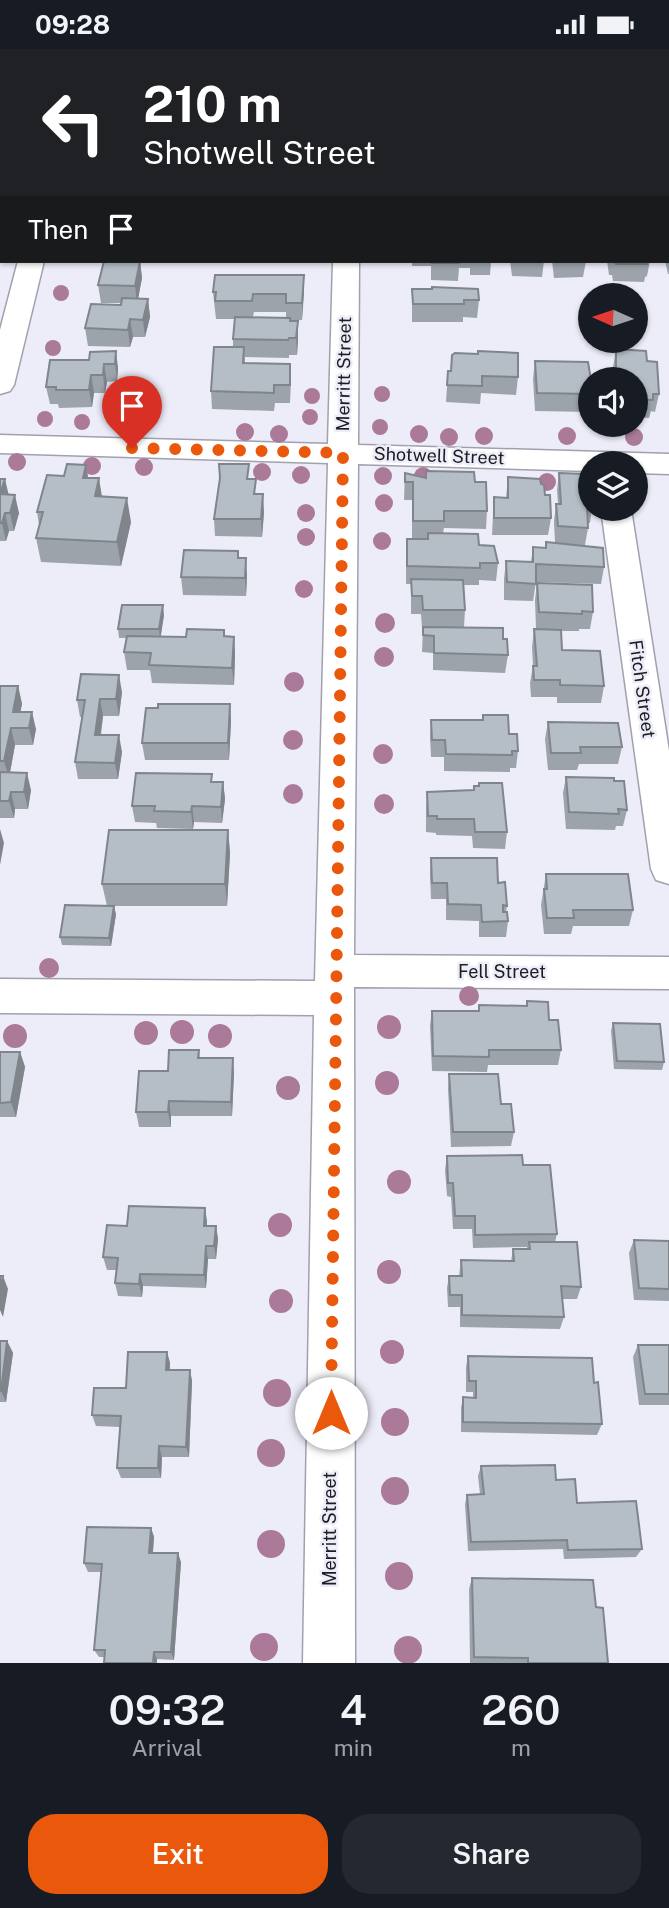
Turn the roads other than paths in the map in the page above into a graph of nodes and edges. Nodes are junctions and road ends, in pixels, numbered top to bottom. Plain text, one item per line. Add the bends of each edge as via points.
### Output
1 (30, 263) edge
2 (346, 263) edge
3 (0, 385) edge
4 (0, 444) edge
5 (343, 453) junction
6 (578, 462) edge
7 (648, 464) edge
8 (669, 464) edge
9 (617, 521) edge
10 (669, 869) edge
11 (669, 972) edge
12 (334, 984) junction
13 (0, 996) edge
14 (329, 1663) edge

1 - 3 street
2 - 5 street, Merritt Street
4 - 5 street, Shotwell Street
5 - 6 street, Shotwell Street
5 - 12 street, Merritt Street
7 - 8 street, Shotwell Street
9 - 10 street, Fitch Street
11 - 12 street, Fell Street
12 - 13 street, Fell Street
12 - 14 street, Merritt Street

